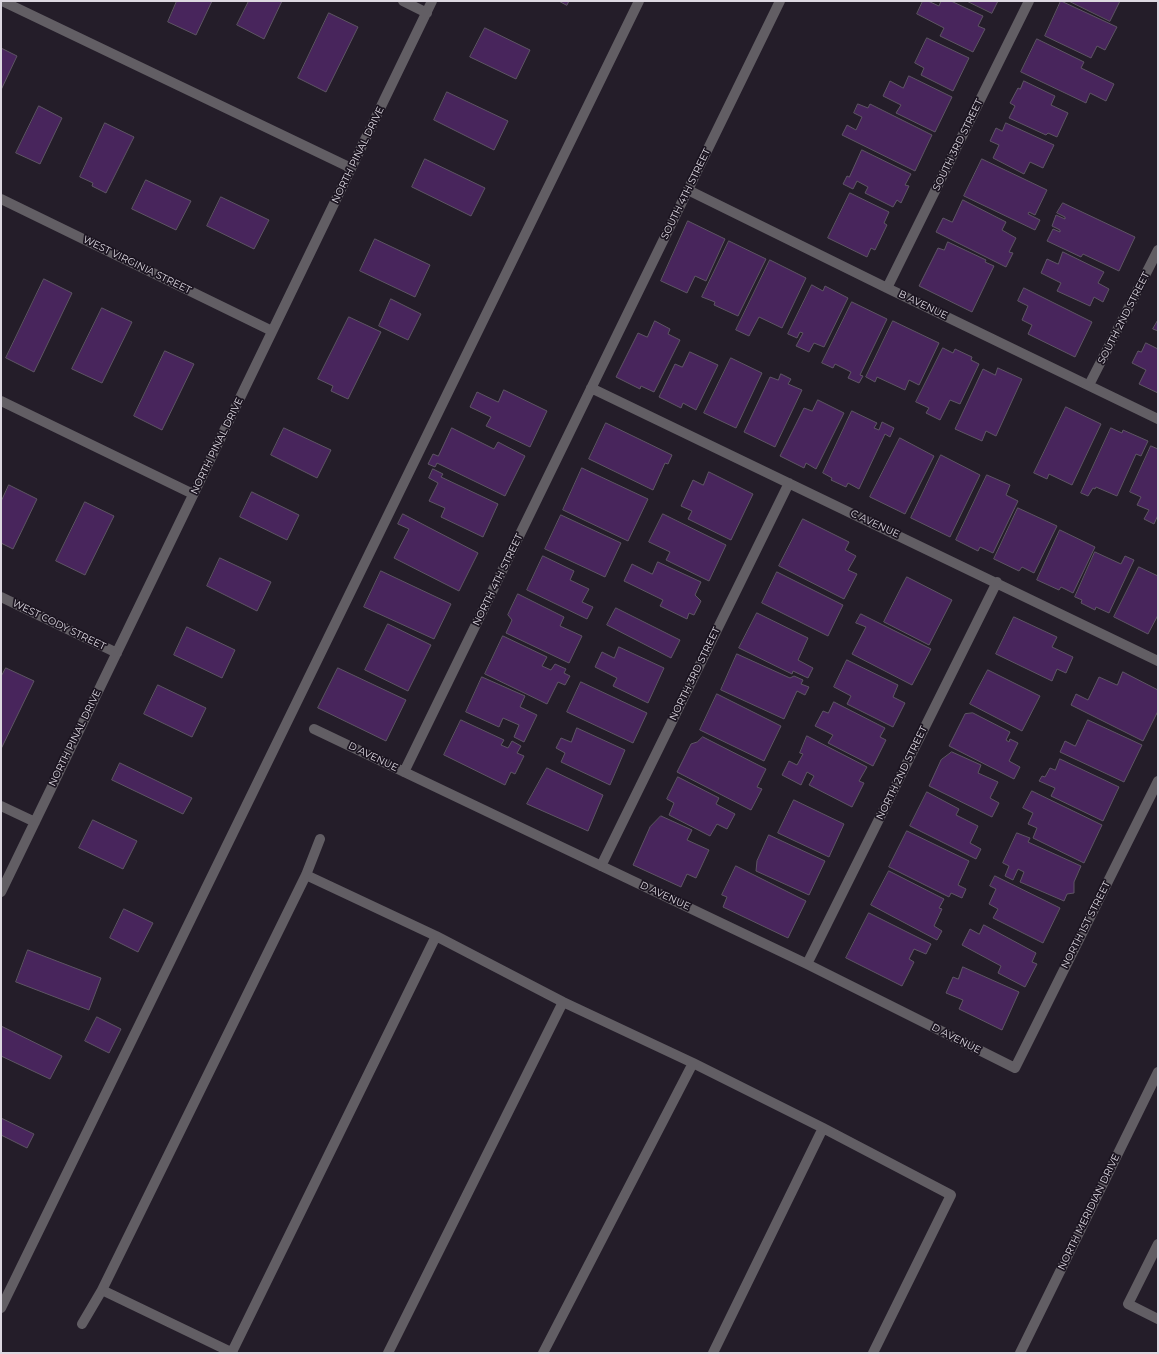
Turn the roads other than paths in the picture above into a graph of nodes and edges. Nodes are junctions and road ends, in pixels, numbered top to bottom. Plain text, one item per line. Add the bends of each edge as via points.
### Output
1 (2, 1) edge
2 (403, 1) edge
3 (432, 1) edge
4 (639, 1) edge
5 (780, 1) edge
6 (1029, 1) edge
7 (427, 13) junction
8 (351, 168) junction
9 (688, 190) junction
10 (1, 199) edge
11 (1158, 250) edge
12 (887, 288) junction
13 (272, 332) junction
14 (1089, 385) junction
15 (591, 388) junction
16 (1, 401) edge
17 (1158, 419) edge
18 (789, 483) junction
19 (193, 494) junction
20 (997, 582) junction
21 (1, 597) edge
22 (117, 653) junction
23 (1158, 661) edge
24 (314, 728) dead end
25 (404, 772) junction
26 (1158, 781) edge
27 (1, 806) edge
28 (35, 822) junction
29 (320, 839) dead end
30 (601, 866) junction
31 (306, 875) junction
32 (1, 892) edge
33 (436, 936) junction
34 (807, 964) junction
35 (563, 1002) junction
36 (693, 1063) junction
37 (1015, 1068) joint
38 (1158, 1072) edge
39 (823, 1128) junction
40 (1158, 1244) edge
41 (102, 1290) junction
42 (1, 1308) edge
43 (1158, 1319) edge
44 (82, 1324) dead end
45 (232, 1353) edge
46 (388, 1353) edge
47 (543, 1353) edge
48 (713, 1353) edge
49 (873, 1353) edge
50 (1020, 1353) edge

1 - 8 street
2 - 7 street
3 - 7 street, NORTH PINAL DRIVE
4 - 42 street
5 - 9 street, SOUTH 4TH STREET
6 - 12 street, SOUTH 3RD STREET
7 - 8 street, NORTH PINAL DRIVE
8 - 13 street, NORTH PINAL DRIVE
9 - 12 street, B AVENUE
9 - 15 street, SOUTH 4TH STREET
10 - 13 street, WEST VIRGINIA STREET
11 - 14 street, SOUTH 2ND STREET
12 - 14 street, B AVENUE
13 - 19 street, NORTH PINAL DRIVE
14 - 17 street, B AVENUE
15 - 18 street, C AVENUE
15 - 25 street, NORTH 4TH STREET
16 - 19 street
18 - 20 street, C AVENUE
18 - 30 street, NORTH 3RD STREET
19 - 22 street, NORTH PINAL DRIVE
20 - 23 street, C AVENUE
20 - 34 street, NORTH 2ND STREET
21 - 22 street, WEST CODY STREET
22 - 28 street, NORTH PINAL DRIVE
24 - 25 street, D AVENUE
25 - 30 street, D AVENUE
26 - 37 street, NORTH 1ST STREET
27 - 28 street
28 - 32 street, NORTH PINAL DRIVE
29 - 31 street
30 - 34 street, D AVENUE
31 - 33 street
31 - 41 street
33 - 35 street
33 - 45 street
34 - 37 street, D AVENUE
35 - 36 street
35 - 46 street
36 - 39 street
36 - 47 street
38 - 50 street, NORTH MERIDIAN DRIVE
39 - 48 street
39 - 49 street via 951,1195
40 - 43 street via 1128,1304
41 - 44 street
41 - 45 street

